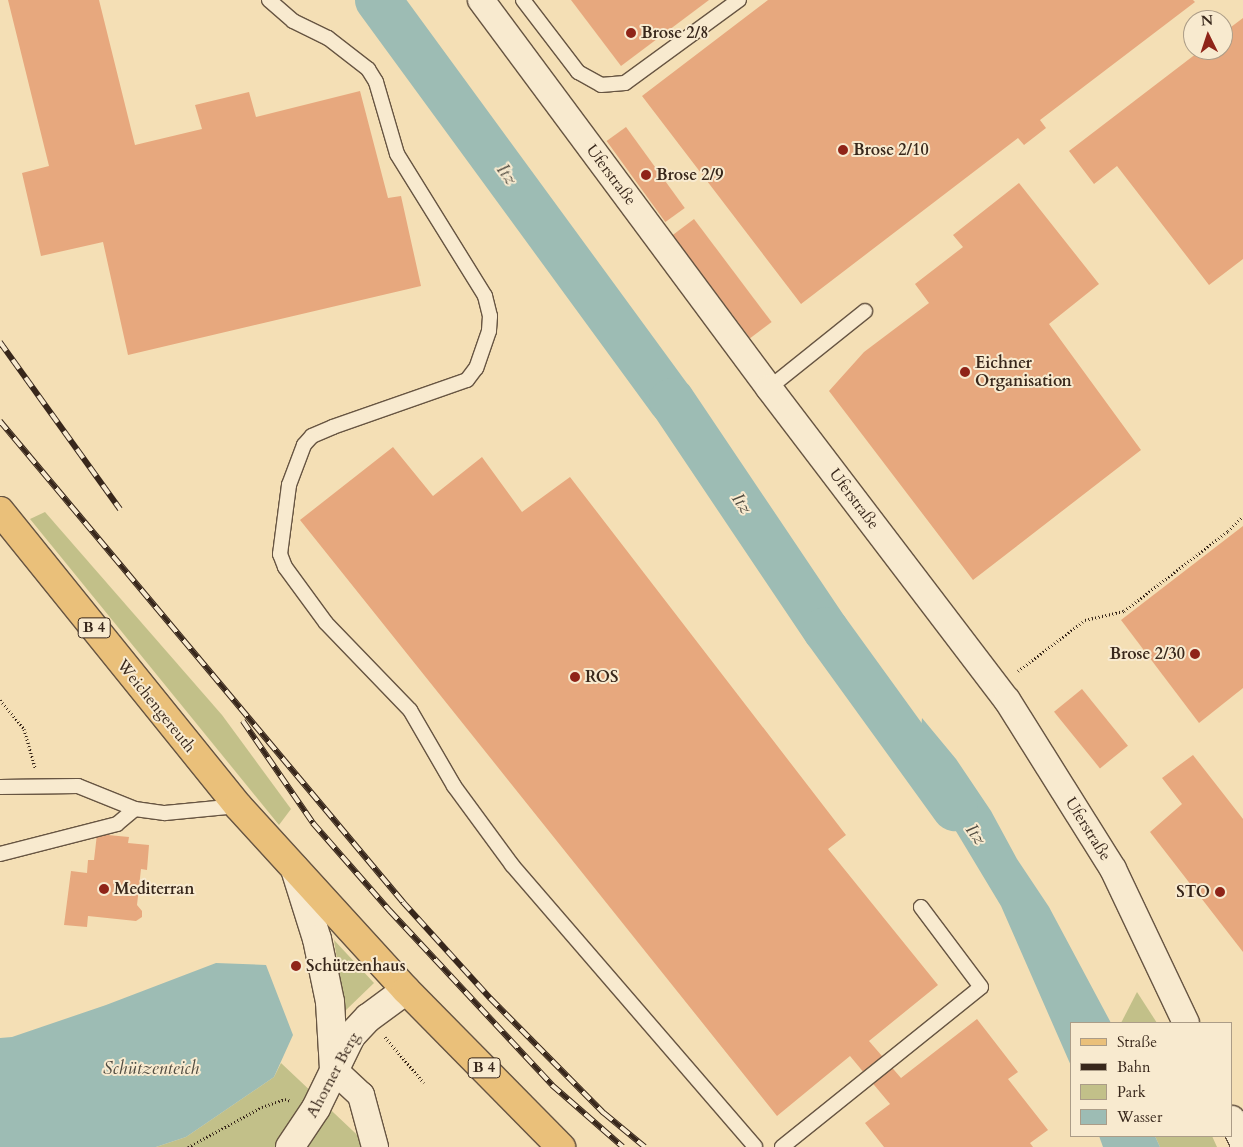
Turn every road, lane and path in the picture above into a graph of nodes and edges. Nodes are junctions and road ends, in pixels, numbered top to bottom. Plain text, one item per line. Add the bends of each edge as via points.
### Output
1 (269, 0) edge
2 (481, 0) edge
3 (523, 0) edge
4 (739, 0) edge
5 (865, 311) dead end
6 (769, 388) junction
7 (0, 511) edge
8 (1243, 516) edge
9 (997, 687) junction
10 (0, 700) edge
11 (40, 784) junction
12 (0, 787) edge
13 (238, 806) junction
14 (135, 810) junction
15 (0, 854) edge
16 (294, 869) junction
17 (921, 907) dead end
18 (406, 990) junction
19 (368, 1018) junction
20 (1186, 1022) edge
21 (334, 1070) junction
22 (424, 1083) dead end
23 (316, 1108) junction
24 (1233, 1121) edge
25 (752, 1142) edge
26 (1243, 1143) edge
27 (188, 1147) edge
28 (290, 1147) edge
29 (375, 1147) edge
30 (561, 1147) edge
31 (782, 1147) edge

1 - 25 lane via 293,21 328,38 368,69 376,82 397,154 485,296 490,316 489,331 476,368 467,380 312,436 304,446 289,485 280,554 285,567 326,623 410,710 454,786 512,865
2 - 6 street, Uferstraße
3 - 4 lane via 578,72 601,85 625,83
5 - 6 lane
6 - 9 street, Uferstraße
7 - 13 main road, Weichengereuth / B 4
8 - 9 path via 1124,611 1084,620
9 - 20 street, Uferstraße via 1114,869
10 - 11 path via 24,729
11 - 12 lane
11 - 14 lane via 78,786
13 - 14 lane via 164,813
13 - 16 main road, Weichengereuth / B 4
14 - 15 lane via 117,824
16 - 18 main road, Weichengereuth / B 4
16 - 21 street via 317,939 330,1002
17 - 31 lane via 981,987
18 - 19 street, Ahorner Berg
18 - 30 main road, B 4
19 - 21 street, Ahorner Berg via 351,1036
19 - 22 path
21 - 23 street, Ahorner Berg
21 - 29 street via 361,1095
23 - 27 path via 285,1099 262,1107 211,1138
23 - 28 street, Ahorner Berg
24 - 26 street

